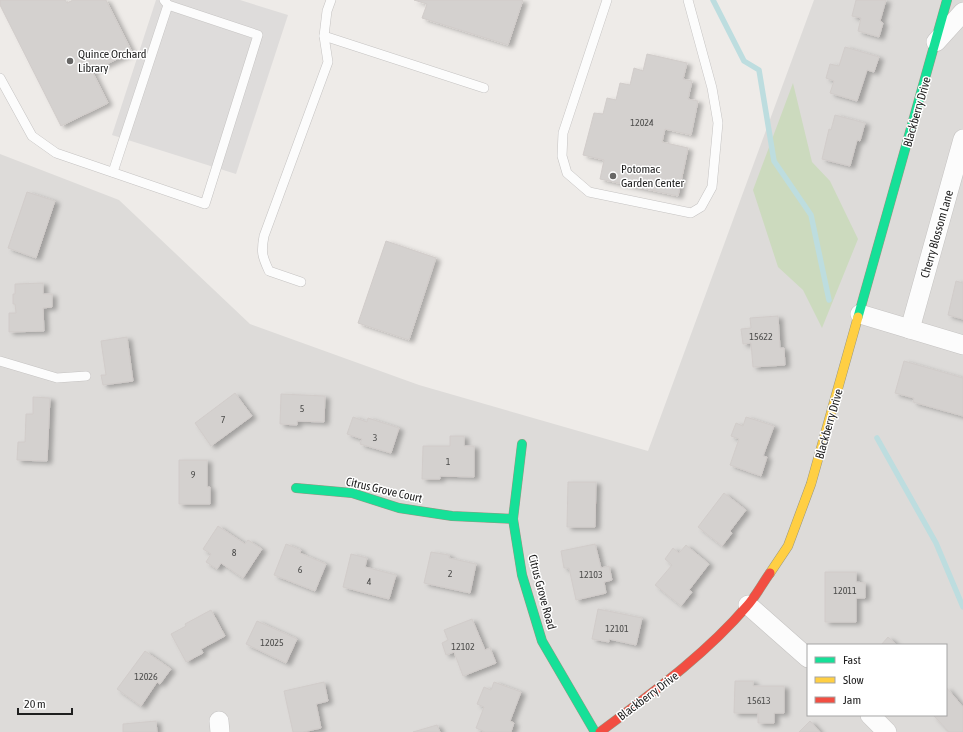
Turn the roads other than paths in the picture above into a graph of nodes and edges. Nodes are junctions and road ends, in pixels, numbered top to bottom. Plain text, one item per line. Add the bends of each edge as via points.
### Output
1 (330, 0) edge
2 (607, 0) edge
3 (688, 0) edge
4 (947, 0) edge
5 (166, 2) edge
6 (963, 12) edge
7 (324, 36) junction
8 (936, 42) junction
9 (0, 78) edge
10 (484, 88) dead end
11 (963, 139) edge
12 (113, 172) junction
13 (301, 282) dead end
14 (860, 314) junction
15 (910, 329) junction
16 (963, 345) edge
17 (0, 361) edge
18 (86, 376) dead end
19 (522, 444) dead end
20 (296, 488) dead end
21 (513, 519) junction
22 (748, 605) junction
23 (807, 657) edge
24 (871, 716) edge
25 (595, 732) edge
26 (600, 732) edge
27 (887, 732) edge

1 - 7 lane
2 - 3 lane via 562,133 562,156 567,173 589,192 691,214 701,207 712,187 718,123 712,88
4 - 8 street, Blackberry Drive
5 - 12 lane
5 - 12 lane via 258,35 205,204
6 - 8 street, Blackberry Drive
7 - 10 lane
7 - 13 lane via 328,62 264,236 262,249 269,272
8 - 14 street, Blackberry Drive
9 - 12 lane via 32,136 56,153
11 - 15 street, Cherry Blossom Lane
14 - 15 street
14 - 22 street, Blackberry Drive via 811,484 788,546
15 - 16 street
17 - 18 lane via 57,378
19 - 21 street, Citrus Grove Road
20 - 21 street, Citrus Grove Court via 352,493 399,508 452,516
21 - 25 street, Citrus Grove Road via 522,574 542,641
22 - 23 street
22 - 26 street, Blackberry Drive via 675,676
24 - 27 street

